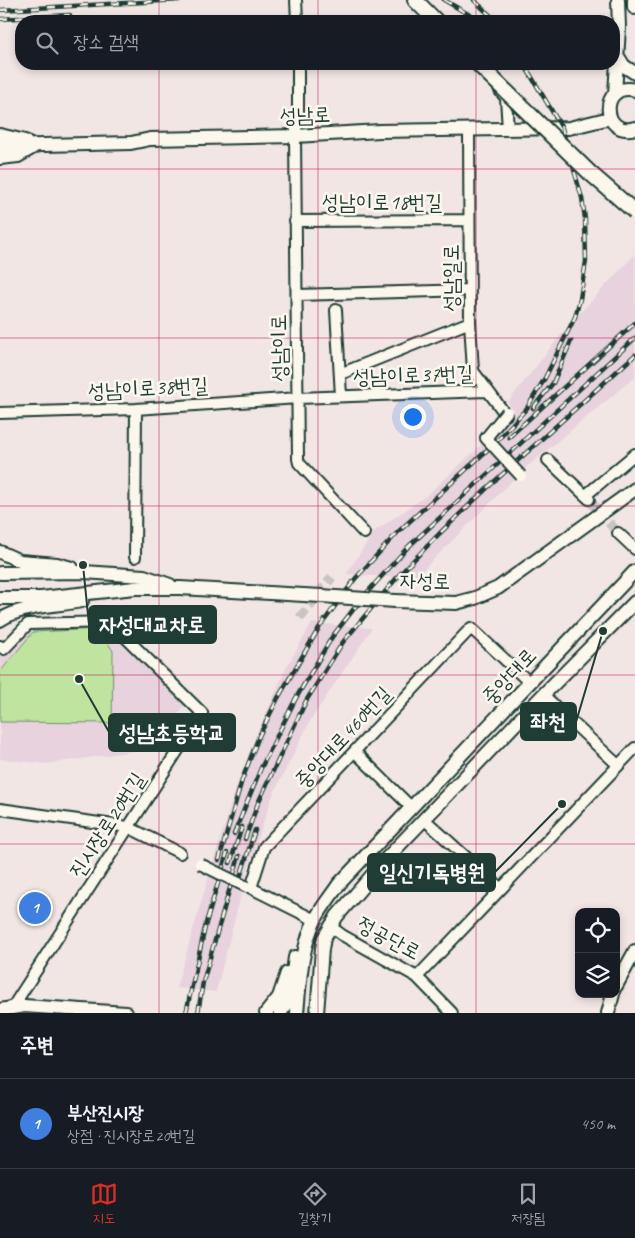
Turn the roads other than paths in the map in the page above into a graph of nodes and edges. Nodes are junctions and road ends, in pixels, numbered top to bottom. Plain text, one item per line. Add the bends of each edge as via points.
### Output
1 (296, 0) edge
2 (413, 0) edge
3 (422, 0) edge
4 (427, 0) edge
5 (618, 0) edge
6 (635, 0) edge
7 (635, 7) edge
8 (297, 15) edge
9 (428, 15) edge
10 (436, 15) edge
11 (441, 15) edge
12 (618, 15) edge
13 (620, 60) edge
14 (298, 70) edge
15 (479, 70) edge
16 (484, 70) edge
17 (489, 70) edge
18 (490, 70) edge
19 (616, 70) edge
20 (635, 73) edge
21 (504, 90) junction
22 (635, 90) edge
23 (615, 94) junction
24 (610, 118) junction
25 (635, 128) edge
26 (508, 129) junction
27 (529, 129) junction
28 (469, 130) junction
29 (0, 135) edge
30 (295, 136) junction
31 (37, 144) junction
32 (0, 146) edge
33 (0, 158) edge
34 (635, 212) edge
35 (469, 220) junction
36 (295, 221) junction
37 (470, 290) junction
38 (296, 294) junction
39 (336, 310) dead end
40 (470, 322) junction
41 (340, 374) junction
42 (486, 391) junction
43 (341, 396) junction
44 (298, 398) junction
45 (136, 409) junction
46 (0, 413) edge
47 (635, 454) edge
48 (548, 460) dead end
49 (521, 476) dead end
50 (635, 489) edge
51 (618, 532) tunnel mouth
52 (364, 533) dead end
53 (635, 549) edge
54 (0, 552) edge
55 (135, 557) dead end
56 (635, 571) edge
57 (84, 572) junction
58 (0, 573) edge
59 (635, 581) edge
60 (136, 588) junction
61 (180, 588) junction
62 (618, 590) junction
63 (635, 593) edge
64 (0, 598) edge
65 (635, 602) edge
66 (0, 620) edge
67 (607, 629) junction
68 (0, 646) edge
69 (530, 684) junction
70 (542, 695) junction
71 (635, 748) edge
72 (355, 752) junction
73 (618, 765) junction
74 (411, 807) junction
75 (0, 809) edge
76 (424, 819) junction
77 (128, 827) junction
78 (180, 853) dead end
79 (200, 864) dead end
80 (247, 887) dead end
81 (501, 889) junction
82 (311, 918) junction
83 (330, 926) junction
84 (298, 945) junction
85 (635, 950) edge
86 (417, 977) junction
87 (620, 978) edge
88 (611, 998) edge
89 (6, 1009) edge
90 (126, 1013) edge
91 (266, 1013) edge
92 (280, 1013) edge
93 (297, 1013) edge
94 (317, 1013) edge
95 (452, 1013) edge
96 (605, 1013) edge

1 - 8 street
2 - 9 highway
3 - 10 street
4 - 11 highway
5 - 12 main road
6 - 7 highway
13 - 20 main road
14 - 30 street, 성남이로
15 - 26 street via 506,98
16 - 21 highway, bridge
17 - 21 highway, bridge
18 - 27 street via 527,108
19 - 23 main road
21 - 34 highway, bridge
22 - 23 main road via 627,89
23 - 24 main road via 608,105
24 - 25 main road via 619,127
24 - 27 main road, 성남로 via 569,128
26 - 27 main road, 성남로
26 - 28 main road, 성남로
28 - 30 main road, 성남로
28 - 35 street, 성남일로
29 - 31 main road
30 - 31 main road, 성남로
30 - 36 street, 성남이로
31 - 32 main road, 성남로
31 - 33 main road via 18,156
35 - 36 street, 성남이로18번길
35 - 37 street, 성남일로
36 - 38 street, 성남이로
37 - 38 street
37 - 40 street, 성남일로
38 - 44 street, 성남이로
39 - 41 street, 성남이로37번길
40 - 41 street
40 - 42 street, 성남일로 via 472,371
41 - 43 street, 성남이로37번길
42 - 43 street, 성남이로37번길
42 - 49 street, 성남일로, bridge via 506,414 486,438
43 - 44 street, 성남이로37번길
44 - 45 street, 성남이로38번길
44 - 52 street, 성남이로 via 299,463
45 - 46 street, 성남이로38번길
45 - 55 street
47 - 48 street via 587,498
50 - 61 main road, 자성로, bridge via 498,588 456,603
51 - 53 street
54 - 57 main road via 20,561 58,564
56 - 62 main road, 중앙대로
57 - 58 main road, 자성로
57 - 61 main road, 자성로 via 144,576
59 - 62 main road
60 - 61 main road, 자성로
60 - 64 main road, 자성로 via 41,598
60 - 66 main road via 99,598 10,613
62 - 69 main road, 중앙대로
63 - 67 main road
65 - 67 main road, 중앙대로
67 - 70 main road, 중앙대로
68 - 77 street, 진시장로20번길 via 4,649 28,624 110,622 202,713
69 - 72 street, 중앙대로460번길 via 471,628
69 - 74 main road, 중앙대로
70 - 73 street, 중앙대로
70 - 76 main road, 중앙대로
71 - 73 street, 정공단로
72 - 74 street
72 - 82 street, 중앙대로460번길 via 264,847 252,888
73 - 81 street, 정공단로
74 - 82 main road, 중앙대로 via 339,884 318,901
75 - 77 street
76 - 81 street
76 - 83 main road, 중앙대로
77 - 78 street
77 - 89 street, 진시장로20번길
79 - 80 street, bridge
81 - 86 street, 정공단로
82 - 84 main road
82 - 93 main road
83 - 86 street, 정공단로
83 - 94 main road, 중앙대로 via 322,949
84 - 91 main road via 279,997
84 - 92 main road via 290,1002
85 - 87 main road
86 - 95 street
88 - 96 main road
89 - 90 main road via 24,1006

